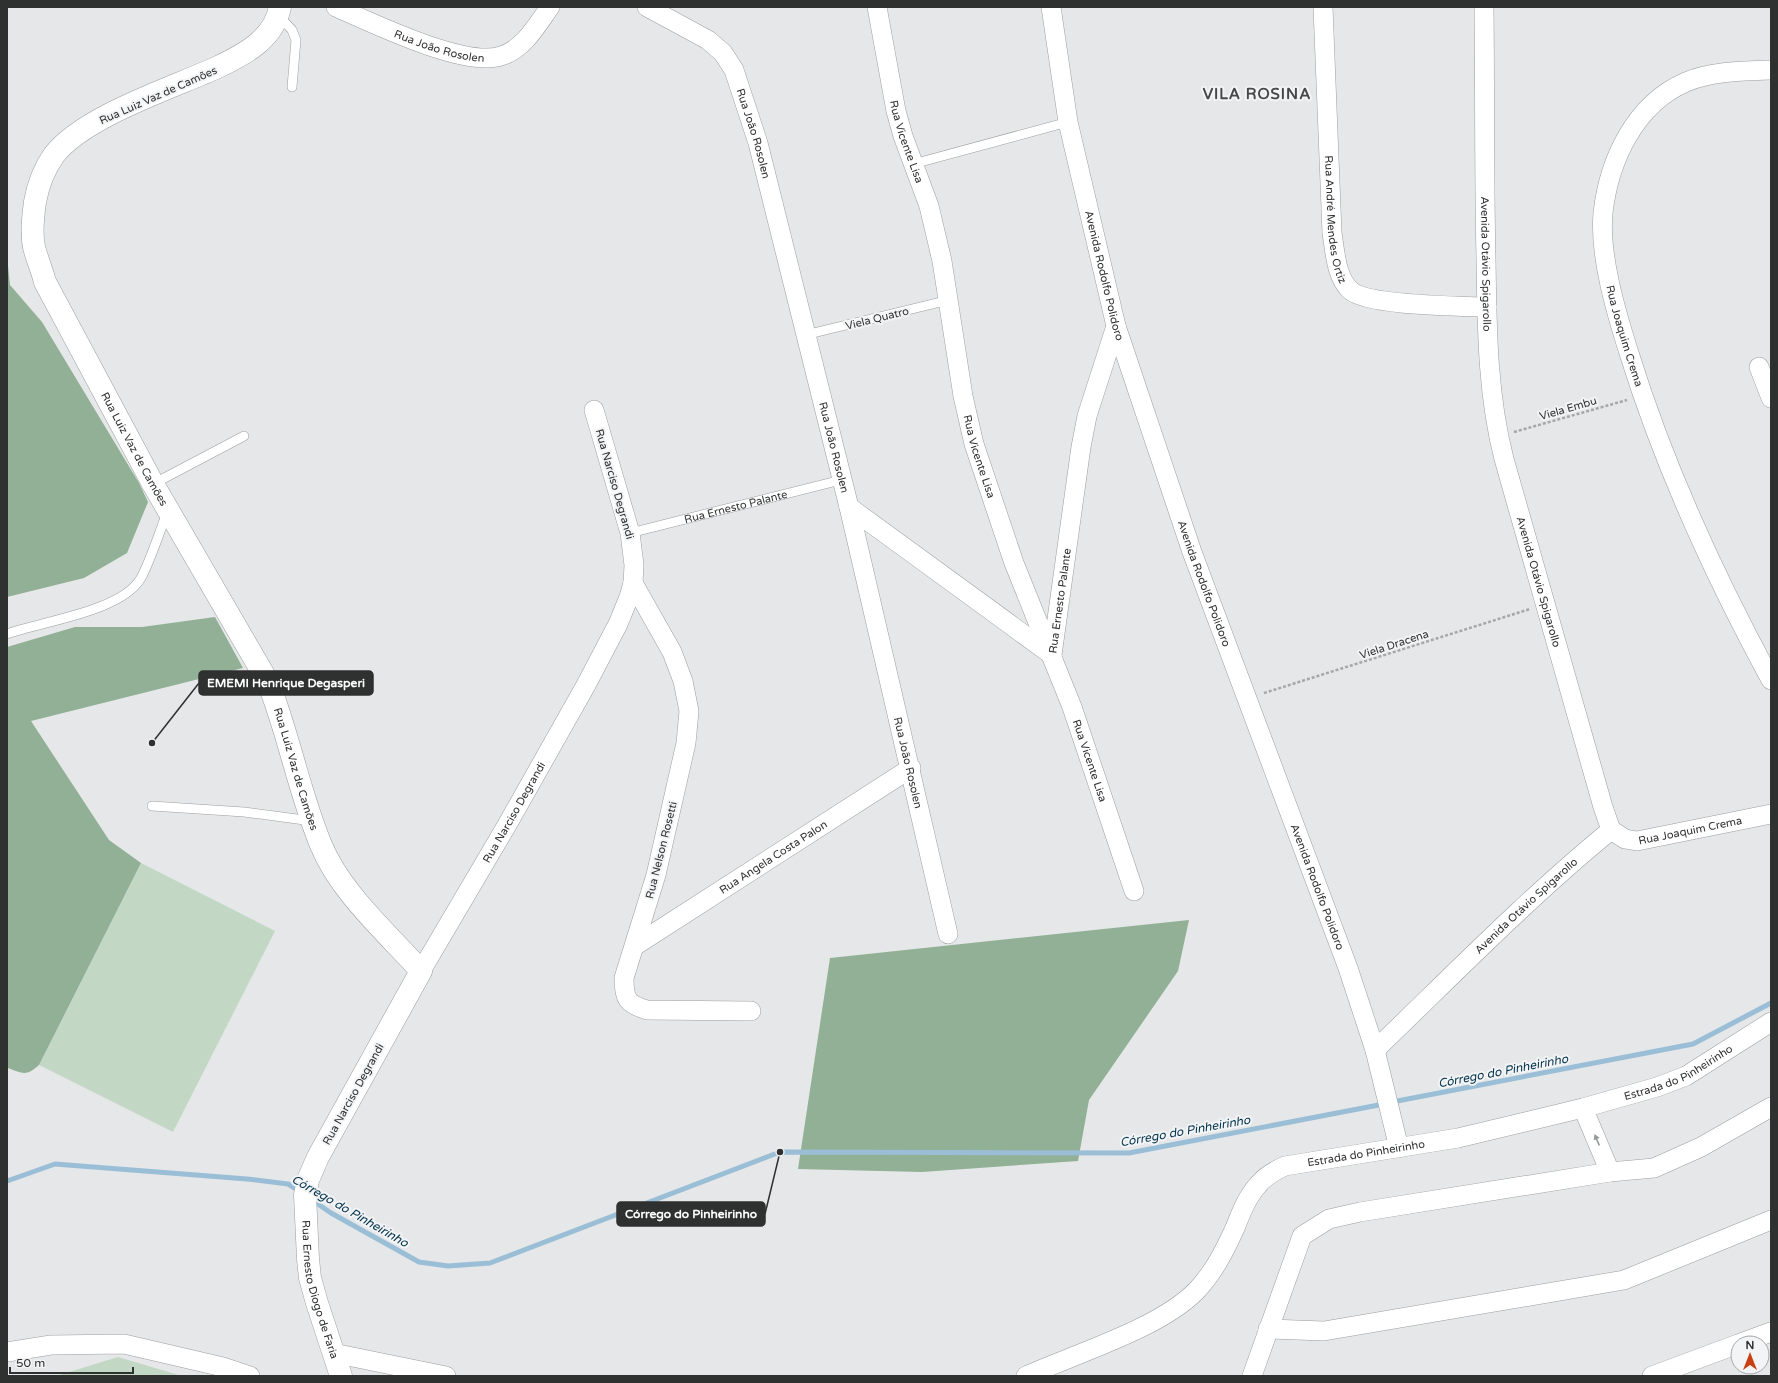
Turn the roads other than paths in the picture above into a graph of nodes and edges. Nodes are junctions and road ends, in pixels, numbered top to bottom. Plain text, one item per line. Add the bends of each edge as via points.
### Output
1 (336, 7) edge
2 (550, 7) edge
3 (647, 7) edge
4 (877, 7) edge
5 (1051, 7) edge
6 (1324, 7) edge
7 (1484, 7) edge
8 (279, 12) edge
9 (1771, 70) edge
10 (292, 87) dead end
11 (1068, 122) junction
12 (913, 164) junction
13 (949, 300) junction
14 (1486, 308) junction
15 (1116, 326) junction
16 (805, 335) junction
17 (1759, 367) dead end
18 (1771, 398) edge
19 (594, 410) dead end
20 (244, 436) dead end
21 (841, 480) junction
22 (153, 484) junction
23 (848, 507) junction
24 (168, 510) junction
25 (630, 533) junction
26 (633, 583) junction
27 (7, 634) edge
28 (1052, 655) junction
29 (1771, 680) edge
30 (911, 768) junction
31 (152, 806) dead end
32 (1771, 814) edge
33 (313, 821) junction
34 (1611, 830) junction
35 (1134, 891) dead end
36 (948, 934) dead end
37 (636, 945) junction
38 (421, 971) junction
39 (751, 1011) dead end
40 (1771, 1022) edge
41 (1375, 1050) junction
42 (1771, 1107) edge
43 (1583, 1108) junction
44 (1399, 1148) junction
45 (1610, 1172) junction
46 (306, 1193) joint
47 (1771, 1220) edge
48 (1268, 1329) junction
49 (1730, 1347) edge
50 (7, 1352) edge
51 (333, 1353) junction
52 (250, 1376) edge
53 (341, 1376) edge
54 (446, 1376) edge
55 (1026, 1376) edge
56 (1252, 1376) edge
57 (1652, 1376) edge

1 - 2 street, Rua João Rosolen via 429,45 487,59 502,56 516,49 531,34
3 - 16 street, Rua João Rosolen via 708,40 723,53 734,70 758,143
4 - 12 street, Rua Vicente Lisa via 896,112
5 - 11 street, Avenida Rodolfo Polidoro
6 - 14 street, Rua André Mendes Ortiz via 1332,233 1336,261 1344,283 1351,291 1377,300
7 - 14 street, Avenida Otávio Spigarollo
8 - 10 lane via 296,40
8 - 22 main road, Rua Luiz Vaz de Camões via 264,37 246,54 110,114 78,134 54,155 39,183 33,216 34,246 45,282
9 - 29 street, Rua Joaquim Crema via 1721,74 1687,82 1668,91 1642,113 1623,144 1610,181 1603,213 1604,248 1617,316 1642,396 1692,521 1742,627
11 - 12 lane
11 - 15 street, Avenida Rodolfo Polidoro
12 - 13 street, Rua Vicente Lisa via 934,226
13 - 16 lane, Viela Quatro
13 - 28 street, Rua Vicente Lisa via 963,396 974,444 1014,563
14 - 34 street, Avenida Otávio Spigarollo via 1489,374 1499,436
15 - 28 street, Rua Ernesto Palante via 1087,416
15 - 41 street, Avenida Rodolfo Polidoro via 1192,552 1348,968
16 - 21 street, Rua João Rosolen
17 - 18 street
19 - 25 street, Rua Narciso Degrandi
20 - 22 lane
21 - 23 street, Rua João Rosolen
21 - 25 lane, Rua Ernesto Palante
22 - 24 main road, Rua Luiz Vaz de Camões
23 - 28 street, Rua Ernesto Palante
23 - 30 street, Rua João Rosolen
24 - 27 lane via 140,579 119,600 76,616 28,626
24 - 33 main road, Rua Luiz Vaz de Camões via 268,682
25 - 26 street, Rua Narciso Degrandi via 634,560
26 - 37 street, Rua Nelson Rosetti via 672,652 683,682 689,711 686,743 673,803 651,896
26 - 38 street, Rua Narciso Degrandi via 618,624 586,685
28 - 35 street, Rua Vicente Lisa
30 - 36 street, Rua João Rosolen
30 - 37 street, Rua Angela Costa Palon
31 - 33 lane via 244,812
32 - 34 street, Rua Joaquim Crema via 1636,841 1625,839
33 - 38 main road, Rua Luiz Vaz de Camões via 321,845 352,894
34 - 41 street, Avenida Otávio Spigarollo via 1576,858
37 - 39 street, Rua Nelson Rosetti via 624,978 624,991 628,1002 634,1006 648,1010
38 - 46 main road, Rua Narciso Degrandi via 318,1157
40 - 43 street, Estrada do Pinheirinho via 1686,1076
41 - 44 street, Avenida Rodolfo Polidoro
42 - 45 street via 1701,1147 1654,1168
43 - 44 street, Estrada do Pinheirinho via 1458,1138
45 -> 43 street
44 - 55 street, Estrada do Pinheirinho via 1285,1166 1270,1173 1257,1185 1245,1205 1218,1262 1188,1298 1159,1317 1132,1330
45 - 48 street via 1329,1219 1302,1236
46 - 51 main road, Rua Ernesto Diogo de Faria via 310,1278
47 - 48 street via 1624,1280 1324,1331
48 - 56 street
49 - 57 street
50 - 52 street via 51,1345 124,1344 223,1367
51 - 53 main road, Rua Ernesto Diogo de Faria
51 - 54 street

